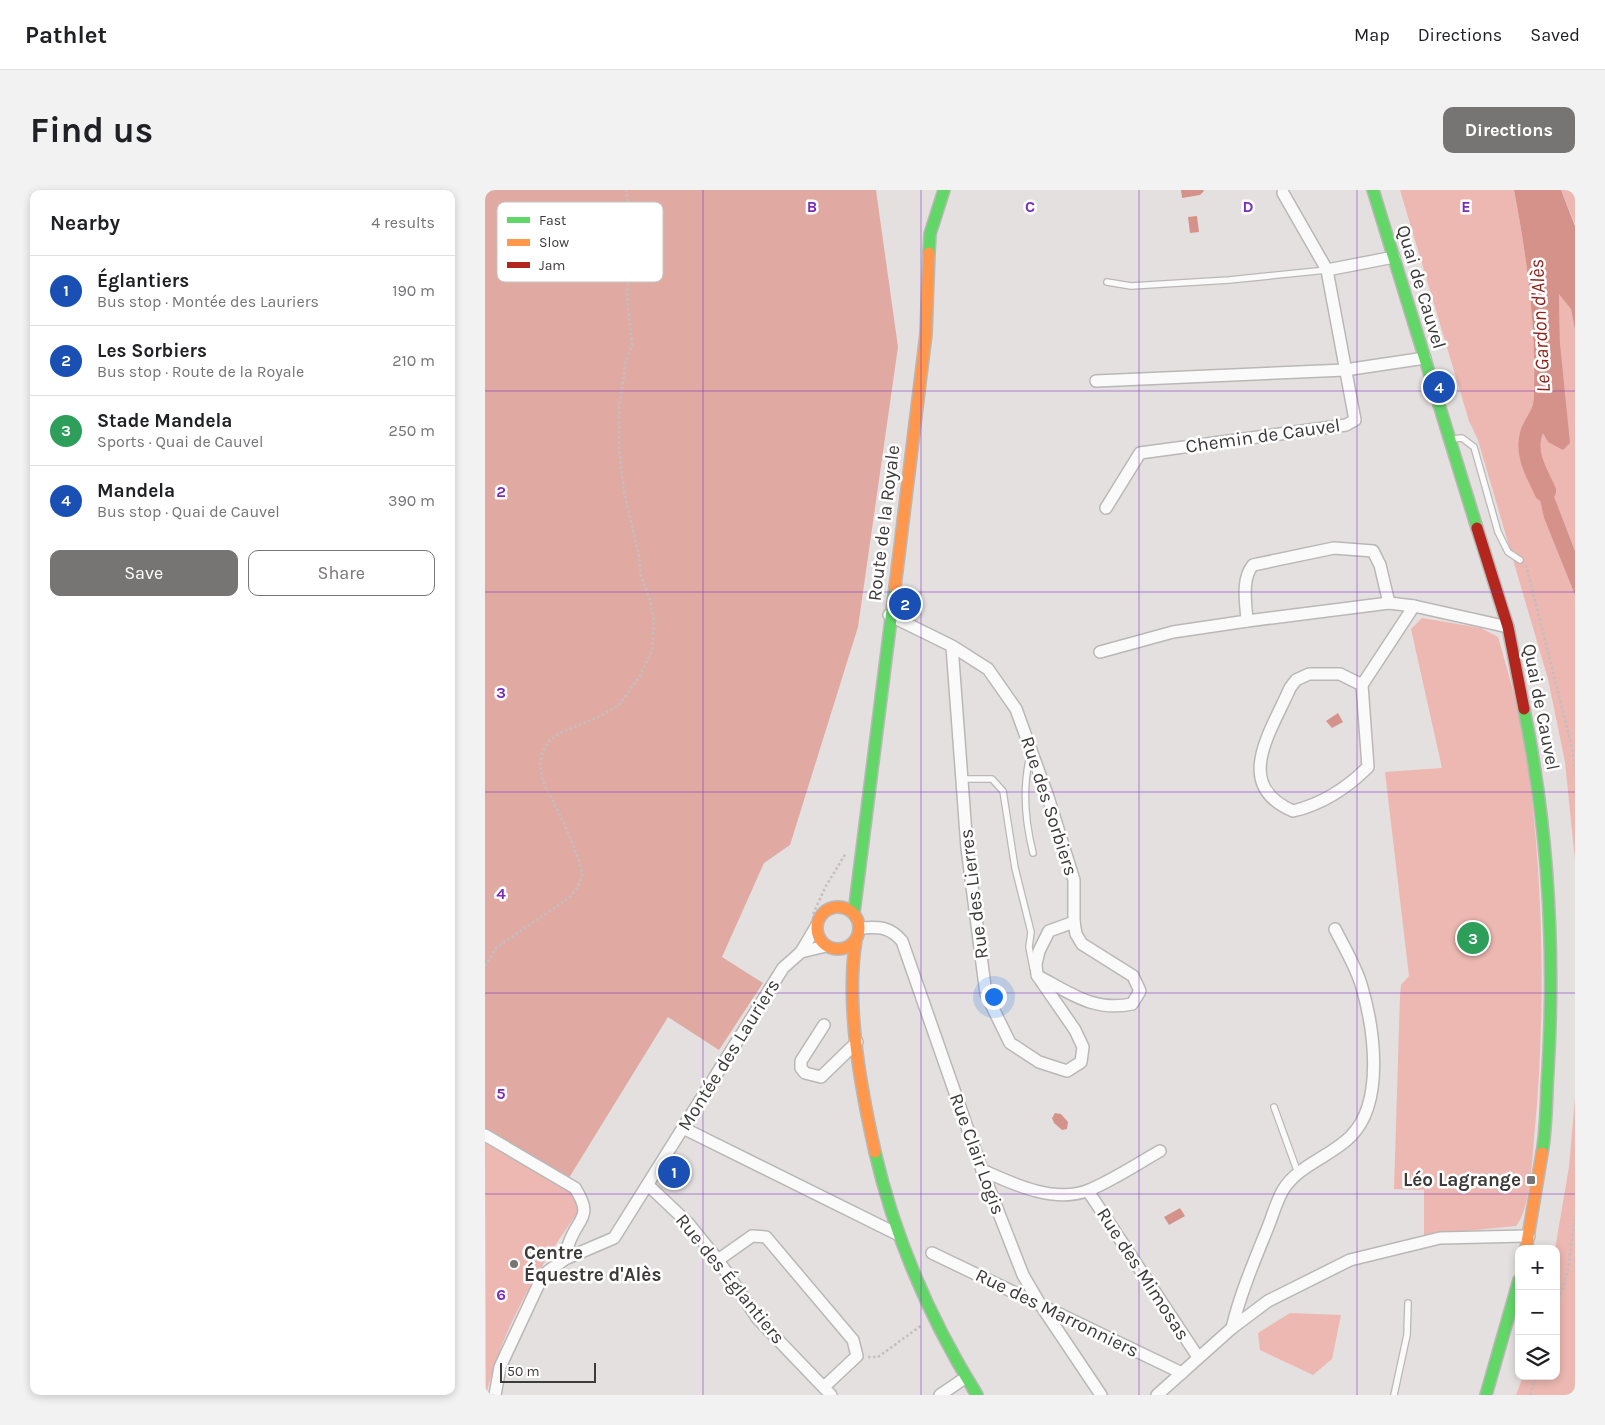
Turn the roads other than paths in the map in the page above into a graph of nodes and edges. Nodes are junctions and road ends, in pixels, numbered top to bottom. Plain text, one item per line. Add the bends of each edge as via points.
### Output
1 (944, 190) edge
2 (1373, 190) edge
3 (1283, 193) dead end
4 (1394, 257) junction
5 (1327, 270) junction
6 (1107, 282) dead end
7 (1425, 358) junction
8 (1345, 370) junction
9 (1096, 381) dead end
10 (1449, 440) junction
11 (1106, 508) dead end
12 (1520, 560) road end
13 (1389, 603) junction
14 (1414, 606) junction
15 (889, 615) junction
16 (1247, 620) junction
17 (1509, 627) junction
18 (952, 646) junction
19 (1100, 652) dead end
20 (1362, 685) junction
21 (1031, 751) junction
22 (962, 779) junction
23 (1033, 853) dead end
24 (861, 861) junction
25 (840, 899) junction
26 (854, 913) junction
27 (813, 922) junction
28 (1074, 922) junction
29 (860, 928) junction
30 (1335, 929) dead end
31 (856, 940) junction
32 (831, 948) junction
33 (801, 952) junction
34 (852, 971) junction
35 (1037, 975) junction
36 (824, 1024) dead end
37 (857, 1042) junction
38 (1274, 1107) dead end
39 (683, 1128) junction
40 (485, 1135) edge
41 (1160, 1151) dead end
42 (982, 1170) junction
43 (1298, 1173) junction
44 (648, 1185) junction
45 (1088, 1191) junction
46 (899, 1236) junction
47 (1529, 1236) junction
48 (1527, 1245) edge
49 (933, 1253) dead end
50 (565, 1259) junction
51 (718, 1260) junction
52 (1516, 1290) edge
53 (1408, 1303) dead end
54 (1040, 1304) junction
55 (1231, 1328) junction
56 (1198, 1357) junction
57 (1183, 1372) junction
58 (965, 1378) junction
59 (828, 1391) edge
60 (495, 1395) edge
61 (940, 1395) edge
62 (977, 1395) edge
63 (1101, 1395) edge
64 (1157, 1395) edge
65 (1394, 1395) edge
66 (1486, 1395) edge

1 - 15 main road, Route de la Royale via 930,234 926,334
2 - 4 main road, Quai de Cauvel
3 - 5 street, Chemin de Cauvel
4 - 5 street
4 - 7 main road, Quai de Cauvel
5 - 6 lane via 1170,284 1131,286
5 - 8 street, Chemin de Cauvel
7 - 8 street
7 - 10 main road, Quai de Cauvel
8 - 9 street
8 - 11 street, Chemin de Cauvel via 1355,420 1346,425 1140,453
10 - 12 lane via 1463,438 1474,447 1498,532 1507,552
10 - 17 main road, Quai de Cauvel
13 - 14 street
13 - 16 street
13 - 16 street via 1380,565 1373,551 1334,548 1253,565 1247,572
14 - 17 street
14 - 20 street
15 - 18 street, Rue des Sorbiers
15 - 24 main road, Route de la Royale
16 - 19 street via 1173,632
17 - 47 main road, Quai de Cauvel via 1537,766 1551,950 1550,1056 1543,1149
18 - 21 street, Rue des Sorbiers via 988,670 1016,709
18 - 22 street, Rue des Lierres
20 - 20 street via 1340,674 1309,674 1296,680 1290,688 1259,762 1262,786 1280,806 1293,811 1314,806 1350,785 1368,767
21 - 23 lane via 1025,823
21 - 28 street, Rue des Sorbiers via 1074,880
22 - 35 lane via 992,778 1003,791 1015,868 1031,932 1031,962
22 - 35 street, Rue des Lierres via 967,848 986,994 1010,1043 1039,1062 1067,1071 1081,1062 1083,1047
24 - 25 main road, Route de la Royale
24 - 26 main road, Route de la Royale
25 - 26 main road via 841,907
25 - 27 main road, Route de la Royale
26 - 29 main road
27 - 32 main road via 819,937
27 - 33 street, Montée des Lauriers
28 - 35 street via 1049,931 1039,951
28 - 35 street via 1082,944 1133,976 1140,991 1132,1004 1115,1007 1089,1003
29 - 31 main road
29 - 42 street, Rue Clair Logis via 893,931 902,941
30 - 43 street via 1361,983 1371,1029 1373,1073 1370,1106 1363,1123 1350,1138
31 - 32 main road via 847,948
31 - 34 main road
32 - 33 street, Montée des Lauriers
32 - 34 main road
33 - 39 street, Montée des Lauriers via 783,968
34 - 37 main road
36 - 37 street via 801,1061 805,1073 821,1077
37 - 46 main road via 868,1126
38 - 43 lane
39 - 44 street, Montée des Lauriers
39 - 46 street
40 - 50 street via 575,1188 583,1201 584,1218 569,1242
41 - 45 street, Rue des Mimosas
42 - 45 street, Rue des Mimosas via 1016,1185 1052,1194
42 - 54 street, Rue Clair Logis via 1023,1275
43 - 55 street via 1284,1189 1240,1296
44 - 50 street, Montée des Lauriers via 614,1238
44 - 51 street, Rue des Églantiers via 688,1223
45 - 56 street, Rue des Mimosas
46 - 58 main road via 933,1317
47 - 48 main road, Quai de Cauvel
47 - 55 street via 1440,1238 1350,1260 1267,1301
49 - 54 street, Rue des Marronniers
50 - 60 street, Montée des Lauriers via 543,1274 500,1367
51 - 59 street, Rue des Églantiers via 758,1319
51 - 59 street via 752,1236 766,1237 853,1340 857,1356
52 - 66 main road
53 - 65 lane via 1407,1335
54 - 57 street, Rue des Marronniers
54 - 63 street, Rue Clair Logis
55 - 56 street
56 - 57 street
57 - 64 street
58 - 61 street
58 - 62 main road

